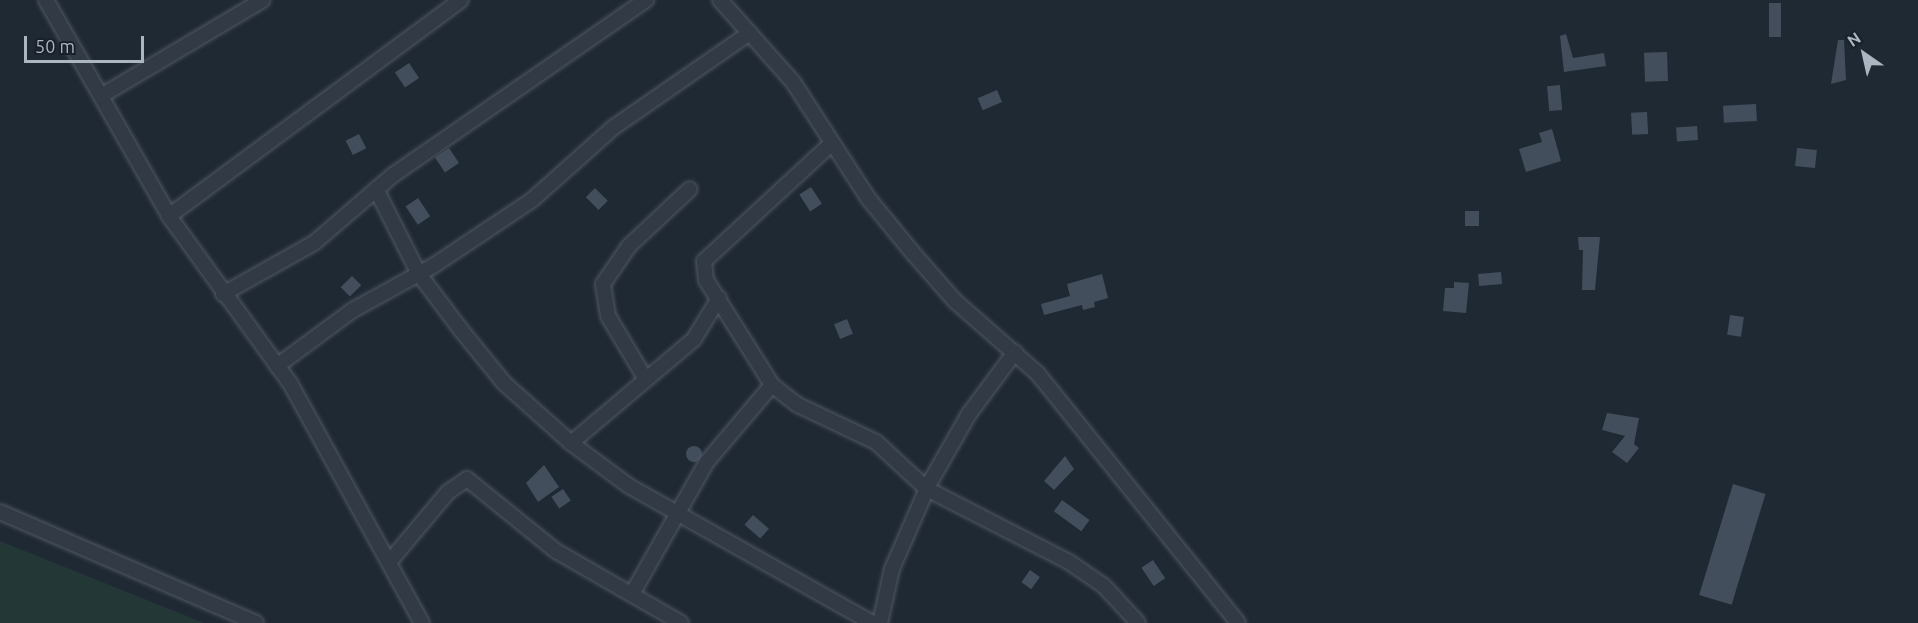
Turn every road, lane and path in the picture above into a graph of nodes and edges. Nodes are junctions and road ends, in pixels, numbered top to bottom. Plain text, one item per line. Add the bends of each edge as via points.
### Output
1 (46, 0) edge
2 (263, 0) edge
3 (461, 0) edge
4 (646, 0) edge
5 (720, 0) edge
6 (750, 33) junction
7 (101, 96) junction
8 (831, 144) junction
9 (376, 189) junction
10 (690, 189) dead end
11 (169, 216) junction
12 (419, 274) junction
13 (223, 294) junction
14 (719, 298) junction
15 (1015, 352) junction
16 (277, 366) junction
17 (645, 378) junction
18 (772, 385) junction
19 (572, 443) junction
20 (927, 489) junction
21 (676, 511) junction
22 (0, 512) edge
23 (391, 560) junction
24 (632, 594) junction
25 (256, 623) edge
26 (422, 623) edge
27 (681, 623) edge
28 (872, 623) edge
29 (880, 623) edge
30 (1138, 623) edge
31 (1238, 623) edge

1 - 7 street
2 - 7 street
3 - 11 street
4 - 9 street
5 - 6 street
6 - 8 street via 793,82
6 - 12 street via 614,127 532,200
7 - 11 street
8 - 14 street via 709,253 703,270
8 - 15 street via 868,198 940,284
9 - 12 street
9 - 13 street via 314,243
10 - 17 street via 629,246 603,284 608,316
11 - 13 street
12 - 16 street via 353,310
12 - 19 street via 504,383
13 - 16 street
14 - 17 street via 694,339
14 - 18 street
15 - 20 street via 974,406
15 - 31 street via 1058,397
16 - 23 street
17 - 19 street
18 - 20 street via 798,405 876,442
18 - 21 street via 706,463
19 - 21 street via 629,486
20 - 29 street via 892,569
20 - 30 street via 1069,562 1104,586
21 - 24 street
21 - 28 street via 717,531 826,602
22 - 25 street
23 - 24 street via 448,492 467,479 556,551
23 - 26 street
24 - 27 street

